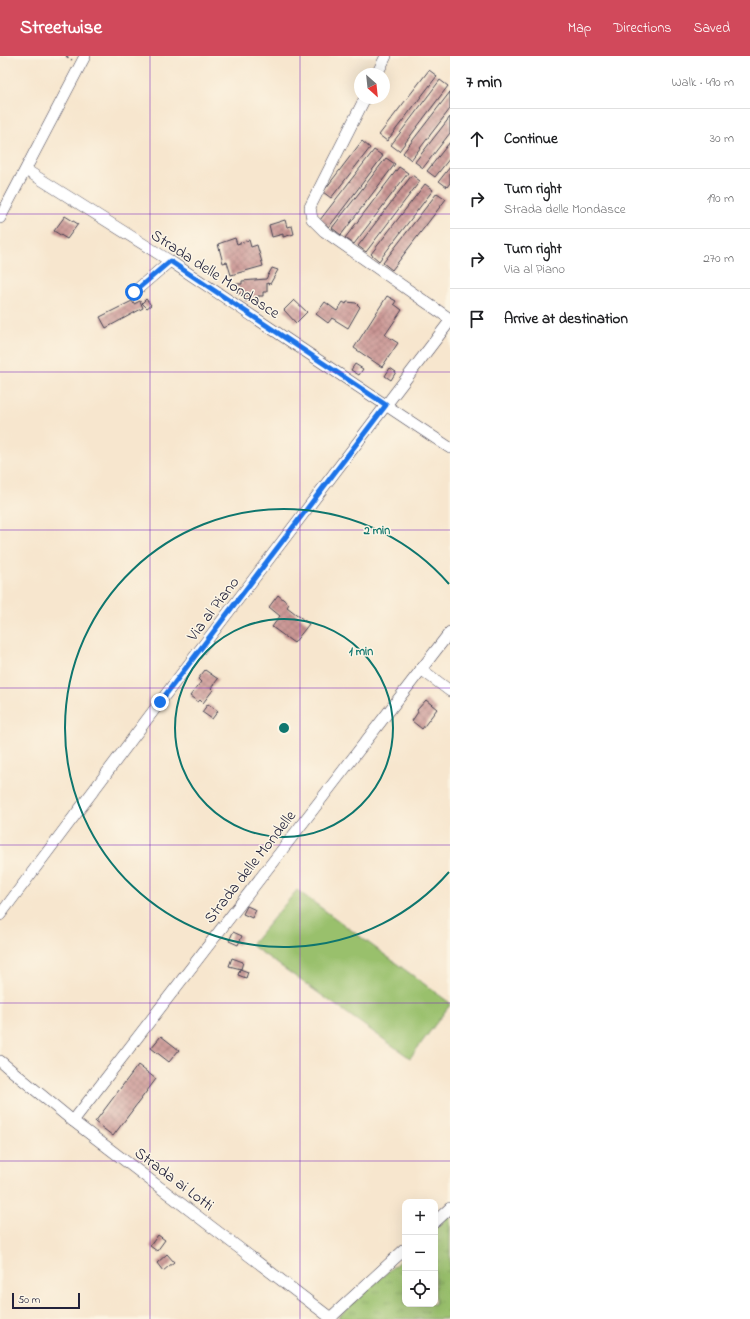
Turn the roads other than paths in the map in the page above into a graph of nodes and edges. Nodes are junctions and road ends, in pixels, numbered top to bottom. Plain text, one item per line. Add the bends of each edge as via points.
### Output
1 (85, 56) edge
2 (386, 56) edge
3 (380, 68) edge
4 (362, 104) edge
5 (26, 170) junction
6 (0, 218) edge
7 (170, 261) junction
8 (134, 292) dead end
9 (450, 320) edge
10 (386, 405) junction
11 (450, 448) edge
12 (450, 632) edge
13 (421, 669) junction
14 (450, 691) edge
15 (0, 915) edge
16 (0, 1061) edge
17 (73, 1121) junction
18 (450, 1208) edge
19 (438, 1219) edge
20 (402, 1252) edge
21 (330, 1319) edge

1 - 5 street
2 - 3 street
4 - 9 street via 310,207 312,219 324,231
5 - 6 street
5 - 7 street, Strada delle Mondasce
7 - 8 street
7 - 10 street, Strada delle Mondasce
9 - 10 street, Via al Piano
10 - 11 street, Strada delle Mondasce
10 - 15 street, Via al Piano
12 - 13 street, Strada delle Mondelle
13 - 14 street
13 - 17 street, Strada delle Mondelle
16 - 17 street, Strada ai Lotti
17 - 21 street, Strada ai Lotti
18 - 19 street
20 - 21 street

